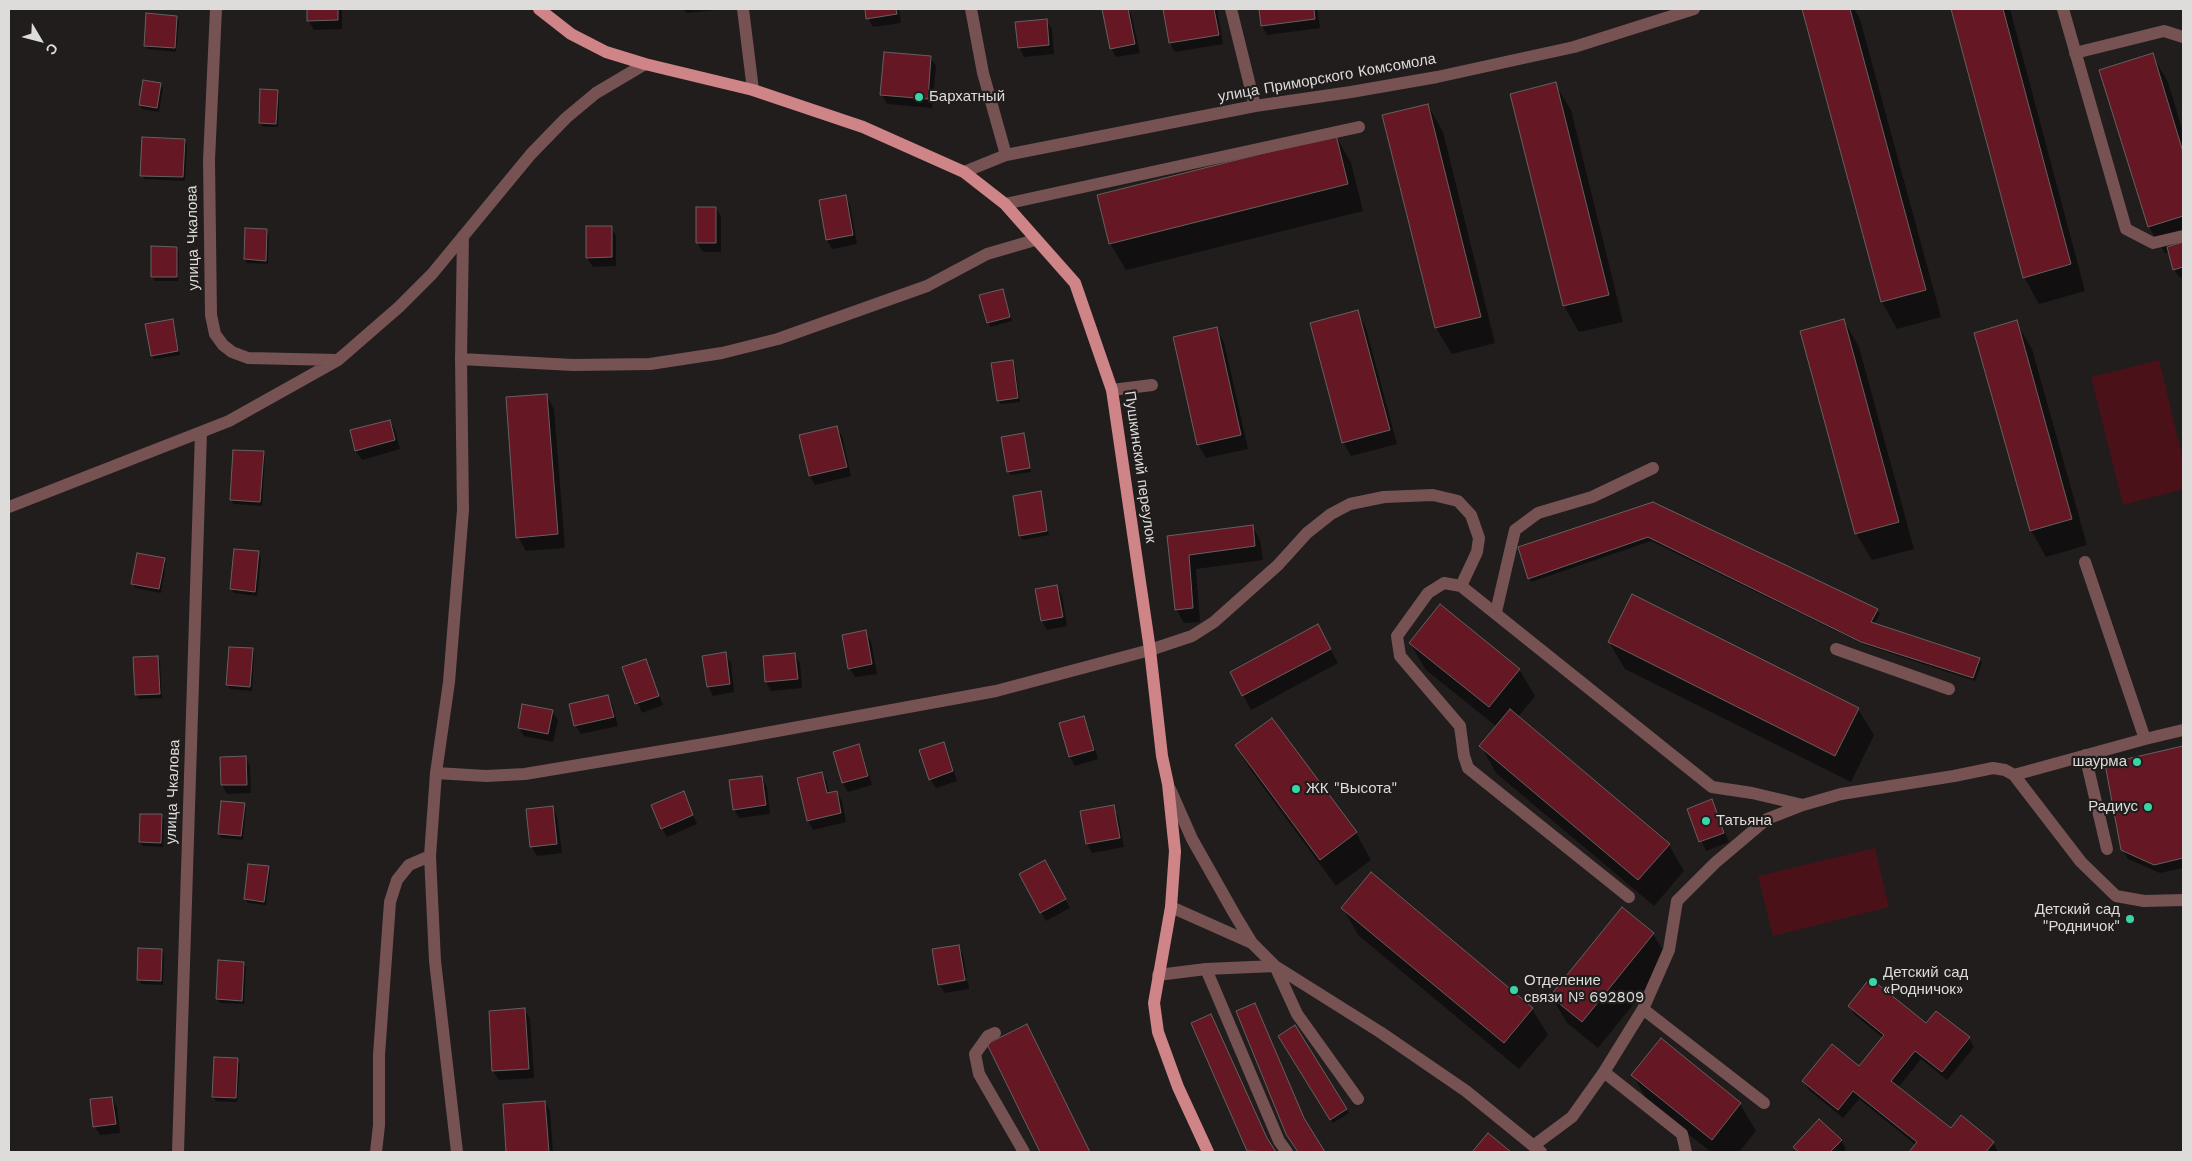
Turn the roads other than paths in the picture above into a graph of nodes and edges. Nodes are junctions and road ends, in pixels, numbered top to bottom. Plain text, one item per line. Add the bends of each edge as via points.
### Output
1 (216, 9) edge
2 (538, 9) edge
3 (744, 9) edge
4 (971, 9) edge
5 (1231, 9) edge
6 (1694, 9) edge
7 (2063, 9) edge
8 (2183, 37) edge
9 (2075, 52) junction
10 (644, 64) junction
11 (753, 90) junction
12 (1255, 106) junction
13 (1359, 127) dead end
14 (1006, 155) junction
15 (964, 172) junction
16 (1005, 204) junction
17 (464, 236) junction
18 (2183, 236) edge
19 (1035, 240) junction
20 (461, 359) junction
21 (338, 360) junction
22 (1152, 385) dead end
23 (1112, 390) junction
24 (201, 432) junction
25 (1652, 468) dead end
26 (9, 507) edge
27 (2085, 562) dead end
28 (1461, 586) junction
29 (1496, 612) junction
30 (1836, 648) dead end
31 (1150, 650) junction
32 (1949, 689) dead end
33 (2183, 730) edge
34 (2145, 739) junction
35 (2084, 756) junction
36 (436, 774) junction
37 (2014, 775) junction
38 (1168, 784) junction
39 (1803, 804) junction
40 (2106, 849) dead end
41 (430, 856) junction
42 (1629, 897) dead end
43 (2183, 900) edge
44 (1171, 907) junction
45 (1252, 943) junction
46 (1275, 966) junction
47 (1206, 968) junction
48 (1158, 975) junction
49 (1643, 1008) junction
50 (995, 1033) dead end
51 (1604, 1072) junction
52 (1358, 1099) dead end
53 (1764, 1103) dead end
54 (1537, 1149) edge
55 (178, 1152) edge
56 (376, 1152) edge
57 (457, 1152) edge
58 (1024, 1152) edge
59 (1208, 1152) edge
60 (1287, 1152) edge
61 (1686, 1152) edge

1 - 21 street, улица Чкалова via 208,160 211,315 215,334 232,352 248,358
2 - 10 main road, Пушкинский переулок via 571,34 597,48
3 - 11 street
4 - 14 street via 983,73
5 - 12 street
6 - 12 street, улица Приморского Комсомола via 1574,47 1437,77
7 - 9 street
8 - 9 street via 2164,31
9 - 18 street via 2126,229 2154,243
10 - 11 main road, Пушкинский переулок
10 - 17 street via 596,93 566,118 531,154
11 - 15 main road, Пушкинский переулок via 863,127
12 - 14 street, улица Приморского Комсомола
13 - 16 street
14 - 15 street, улица Приморского Комсомола
15 - 16 main road, Пушкинский переулок
16 - 19 main road, Пушкинский переулок
17 - 20 street
17 - 21 street via 399,307
19 - 20 street via 987,254 918,289 778,339 722,353 650,364 574,365
19 - 23 main road, Пушкинский переулок via 1075,283
20 - 36 street via 463,510 449,682
21 - 24 street via 229,421
22 - 23 street
23 - 31 main road, Пушкинский переулок
24 - 26 street
24 - 55 street, улица Чкалова
25 - 29 street via 1592,497 1538,513 1515,530
27 - 34 street
28 - 29 street
28 - 31 street via 1477,552 1479,538 1471,515 1458,501 1433,495 1376,498 1350,504 1331,514 1214,622 1192,636
28 - 42 street via 1444,583 1428,593 1397,636 1400,656 1460,726 1468,768
29 - 39 street via 1541,652 1712,787
30 - 32 street
31 - 36 street via 996,690 722,742 525,774
31 - 38 main road, Пушкинский переулок
33 - 34 street
34 - 35 street
35 - 37 street
35 - 40 street
36 - 41 street
37 - 39 street via 1993,768 1841,794
37 - 43 street via 2081,862 2116,896 2144,901
38 - 44 main road, Пушкинский переулок via 1175,851
38 - 45 street via 1192,839
39 - 49 street via 1767,819 1677,901 1669,950
41 - 56 street via 409,865 397,880 390,902
41 - 57 street via 435,961
44 - 45 street
44 - 48 main road, Пушкинский переулок
45 - 46 street
46 - 47 street
46 - 52 street via 1297,1014
46 - 54 street via 1466,1091
47 - 48 street
47 - 60 street via 1279,1141
48 - 59 main road, Пушкинский переулок via 1154,1003 1158,1032 1178,1087
49 - 51 street
49 - 53 street
50 - 58 street via 988,1036 975,1054 979,1074
51 - 54 street via 1572,1117
51 - 61 street via 1682,1134

